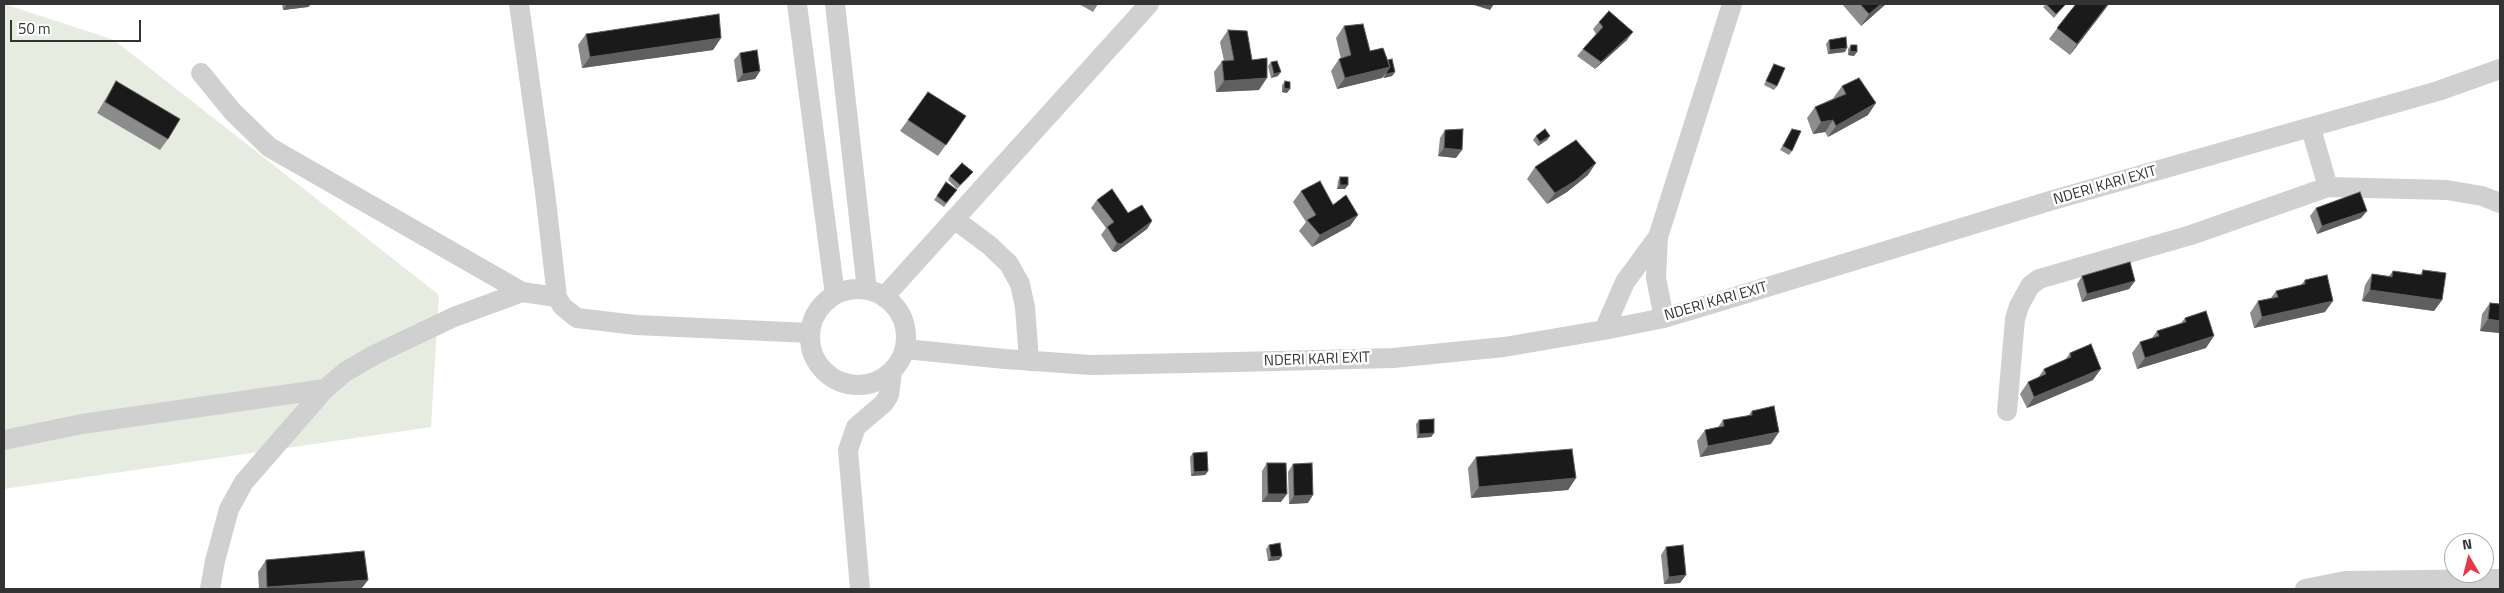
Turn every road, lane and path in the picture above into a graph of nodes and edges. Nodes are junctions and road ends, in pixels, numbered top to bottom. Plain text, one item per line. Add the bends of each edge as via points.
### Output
1 (519, 4) edge
2 (797, 4) edge
3 (835, 4) edge
4 (1148, 4) edge
5 (1732, 4) edge
6 (2500, 70) edge
7 (201, 73) dead end
8 (2311, 129) junction
9 (2328, 187) junction
10 (2500, 203) edge
11 (954, 220) junction
12 (1658, 237) junction
13 (522, 292) junction
14 (876, 293) junction
15 (835, 295) junction
16 (557, 297) junction
17 (1664, 318) junction
18 (1604, 330) junction
19 (809, 333) junction
20 (905, 348) junction
21 (1030, 361) junction
22 (892, 372) junction
23 (324, 388) junction
24 (2007, 411) dead end
25 (4, 440) edge
26 (2500, 579) edge
27 (210, 589) edge
28 (860, 589) edge
29 (2305, 589) edge

1 - 16 street
2 - 15 street
3 - 14 street
4 - 11 street
5 - 12 street
6 - 8 street, NDERI KARI EXIT via 2438,92
7 - 13 street via 232,111 269,147
8 - 9 street
8 - 17 street, NDERI KARI EXIT via 2053,200
9 - 10 street via 2447,190 2482,196
9 - 24 street via 2191,235 2039,279 2024,295 2016,320
11 - 14 street
11 - 21 street via 1009,264 1020,284
12 - 17 street via 1656,278
12 - 18 street via 1626,282
13 - 16 street
13 - 23 street via 415,334 345,372
14 - 15 street via 851,290
14 - 20 street via 896,307 903,320
15 - 19 street via 821,307
16 - 19 street via 562,306 577,318 636,325
17 - 18 street, NDERI KARI EXIT
18 - 21 street, NDERI KARI EXIT via 1504,347 1393,358 1091,365
19 - 22 street via 816,358 825,372 839,381 856,385 872,383
20 - 21 street, NDERI KARI EXIT
20 - 22 street
22 - 28 street via 884,403 856,427 848,450
23 - 25 street via 82,424
23 - 27 street via 244,482 229,509
26 - 29 street via 2345,581

